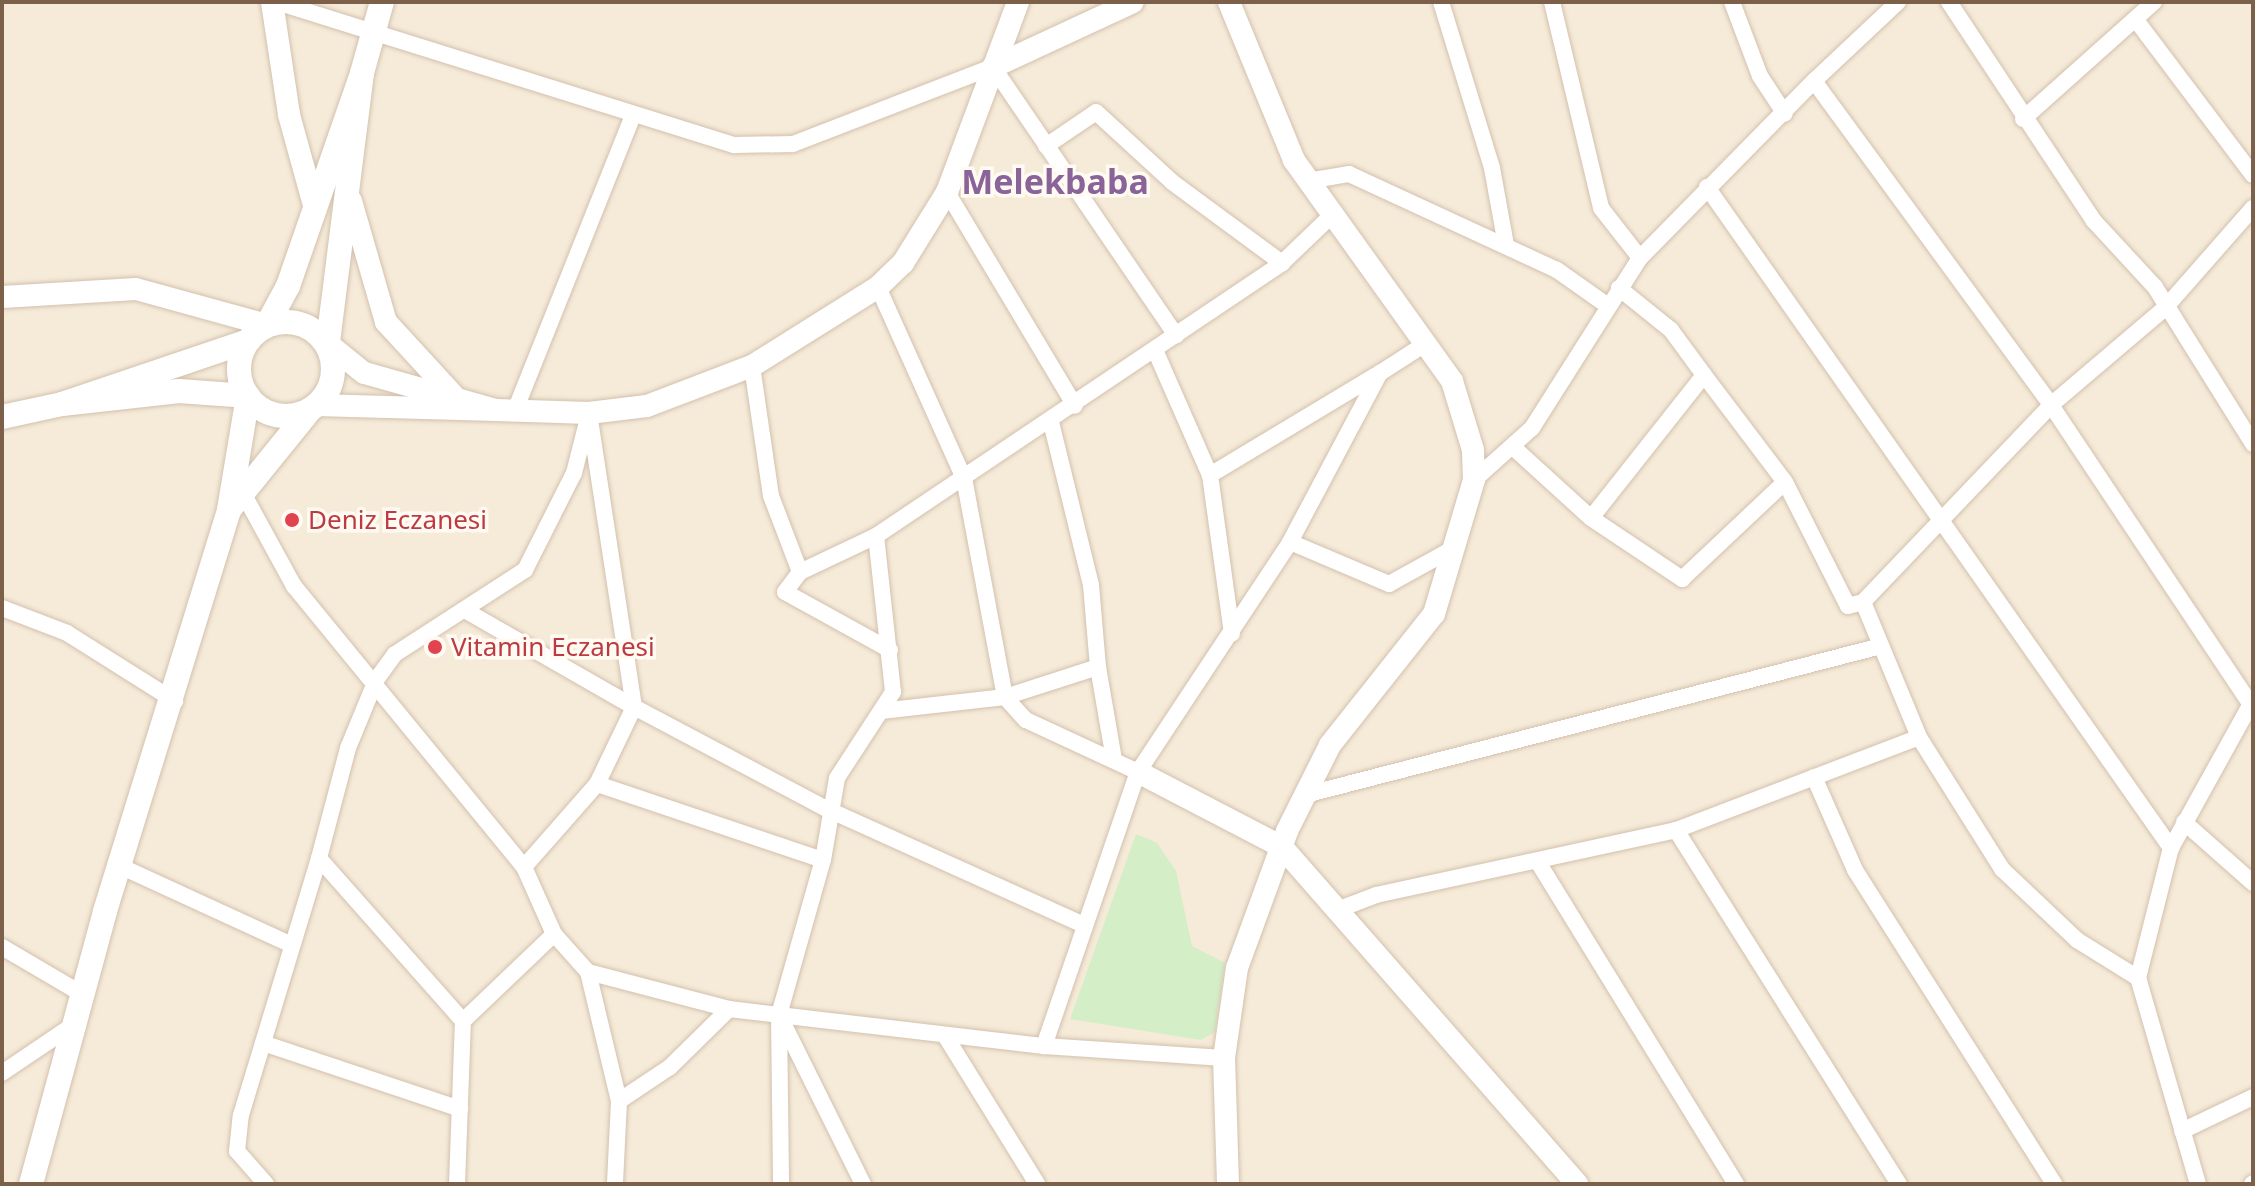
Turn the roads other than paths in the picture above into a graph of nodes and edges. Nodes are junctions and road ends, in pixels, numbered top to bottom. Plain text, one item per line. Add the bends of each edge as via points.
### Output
1 (274, 2) edge
2 (382, 2) edge
3 (1018, 2) edge
4 (1133, 2) edge
5 (1229, 2) edge
6 (1441, 2) edge
7 (1552, 2) edge
8 (1732, 2) edge
9 (1898, 2) edge
10 (1949, 2) edge
11 (2154, 2) edge
12 (2136, 20) junction
13 (373, 31) junction
14 (993, 67) junction
15 (362, 73) junction
16 (1814, 81) junction
17 (1785, 114) junction
18 (633, 115) junction
19 (2023, 119) junction
20 (1046, 146) junction
21 (2253, 175) edge
22 (1308, 181) junction
23 (1707, 187) junction
24 (947, 192) junction
25 (351, 201) junction
26 (2253, 208) edge
27 (315, 209) junction
28 (1331, 216) junction
29 (1506, 245) junction
30 (1640, 258) junction
31 (1282, 263) junction
32 (878, 287) junction
33 (1619, 288) junction
34 (2, 297) edge
35 (1608, 306) junction
36 (2165, 308) junction
37 (258, 333) junction
38 (1176, 335) junction
39 (328, 344) junction
40 (1425, 344) junction
41 (1155, 350) junction
42 (752, 366) junction
43 (1380, 373) junction
44 (1704, 375) junction
45 (248, 396) junction
46 (455, 397) junction
47 (62, 404) junction
48 (2051, 405) junction
49 (1075, 406) junction
50 (313, 408) junction
51 (505, 412) junction
52 (589, 413) junction
53 (2, 417) edge
54 (1051, 422) junction
55 (2253, 444) edge
56 (1514, 448) junction
57 (1210, 475) junction
58 (964, 478) junction
59 (1474, 480) junction
60 (1785, 482) junction
61 (236, 502) junction
62 (1591, 518) junction
63 (1942, 519) junction
64 (876, 536) junction
65 (1290, 542) junction
66 (1456, 547) junction
67 (800, 572) junction
68 (1863, 602) junction
69 (2, 608) edge
70 (468, 612) junction
71 (1232, 633) junction
72 (1881, 646) junction
73 (890, 650) junction
74 (1098, 667) junction
75 (376, 680) junction
76 (1005, 697) junction
77 (175, 701) junction
78 (2252, 705) edge
79 (634, 707) junction
80 (881, 711) junction
81 (1919, 737) junction
82 (1114, 760) junction
83 (1138, 772) junction
84 (1814, 777) junction
85 (597, 784) junction
86 (1305, 795) junction
87 (827, 809) junction
88 (2184, 822) junction
89 (1676, 830) junction
90 (1282, 847) junction
91 (2171, 848) junction
92 (319, 858) junction
93 (823, 860) junction
94 (1538, 862) junction
95 (120, 866) junction
96 (524, 867) junction
97 (2253, 883) edge
98 (1337, 910) junction
99 (1084, 925) junction
100 (554, 934) junction
101 (292, 945) junction
102 (2, 947) edge
103 (588, 972) junction
104 (2138, 978) junction
105 (82, 994) junction
106 (729, 1009) junction
107 (779, 1015) junction
108 (463, 1021) junction
109 (73, 1025) junction
110 (946, 1037) junction
111 (263, 1043) junction
112 (1044, 1046) junction
113 (1224, 1058) junction
114 (2, 1073) edge
115 (2253, 1097) edge
116 (619, 1101) junction
117 (460, 1109) junction
118 (2182, 1131) junction
119 (31, 1184) edge
120 (266, 1184) edge
121 (457, 1184) edge
122 (615, 1184) edge
123 (781, 1184) edge
124 (863, 1184) edge
125 (1037, 1184) edge
126 (1228, 1184) edge
127 (1577, 1184) edge
128 (1736, 1184) edge
129 (1899, 1184) edge
130 (2054, 1184) edge
131 (2198, 1184) edge

1 - 13 street
1 - 27 street via 289,115
2 - 13 main road
3 - 14 street
4 - 14 street
5 - 22 street via 1249,64
6 - 29 street via 1492,168
7 - 30 street via 1601,208
8 - 17 street via 1760,76
9 - 16 street
10 - 19 street
11 - 12 street
12 - 19 street
12 - 21 street
13 - 15 main road
13 - 18 street
14 - 18 street via 793,144 734,145
14 - 20 street
14 - 24 street
15 - 25 main road
15 - 27 main road
16 - 17 street
16 - 48 street
17 - 23 street
18 - 51 street
19 - 36 street
20 - 31 street via 1096,112 1172,182
20 - 38 street
22 - 28 street
22 - 29 street via 1349,174
23 - 30 street
23 - 63 street
24 - 32 street via 903,263
24 - 49 street
25 - 39 main road
25 - 46 street via 386,322
26 - 36 street
27 - 37 main road
28 - 31 street
28 - 40 street
29 - 35 street
30 - 33 street
31 - 38 street
32 - 42 street
32 - 58 street
33 - 35 street
33 - 44 street via 1671,330
34 - 37 street via 136,289
35 - 56 street
36 - 48 street
36 - 55 street
37 - 39 main road via 305,326
37 - 45 main road via 239,367
37 - 47 main road
38 - 41 street
39 - 46 street via 364,373
39 - 50 main road via 331,383
40 - 43 street
40 - 59 street via 1452,381 1473,450
41 - 49 street
41 - 57 street
42 - 52 street via 647,406
42 - 67 street via 771,496
43 - 57 street
43 - 65 street
44 - 60 street
44 - 62 street
45 - 47 main road via 179,391
45 - 50 main road via 282,416
45 - 61 main road
46 - 51 street
47 - 53 main road
48 - 63 street
48 - 78 street
49 - 54 street
50 - 51 street
50 - 61 main road
51 - 52 street
52 - 70 street via 574,473 531,561 509,586
52 - 79 street
54 - 58 street
54 - 74 street via 1091,585
56 - 59 street
56 - 62 street
57 - 71 street
58 - 64 street
58 - 76 street
59 - 66 street
60 - 62 street via 1682,579
60 - 68 street via 1848,606
61 - 75 street via 294,586
61 - 77 main road
63 - 68 street
63 - 91 street via 2052,688
64 - 67 street
64 - 73 street
65 - 66 street via 1389,584
65 - 71 street
66 - 86 street via 1434,614 1330,745
67 - 73 street via 785,592
68 - 72 street
69 - 77 street via 67,633
70 - 75 street via 395,654
70 - 79 street
71 - 83 street
72 - 81 street
72 - 86 street
73 - 80 street via 893,692
74 - 76 street
74 - 82 street
75 - 92 street via 348,748
75 - 96 street
76 - 80 street
76 - 82 street via 1026,720
77 - 95 main road
78 - 88 street
79 - 85 street
79 - 87 street
80 - 87 street via 837,778
81 - 84 street
81 - 104 street via 2002,869 2077,940
82 - 83 street
83 - 90 street
83 - 99 street
84 - 89 street
84 - 130 street via 1855,870
85 - 93 street
85 - 96 street
86 - 90 street
87 - 93 street
87 - 99 street
88 - 91 street
88 - 97 street
89 - 94 street
89 - 129 street
90 - 98 street
90 - 113 street via 1237,968
91 - 104 street
92 - 101 street
92 - 108 street
93 - 107 street
94 - 98 street via 1376,895
94 - 128 street
95 - 101 street
95 - 105 main road
96 - 100 street
98 - 127 street
99 - 112 street
100 - 103 street
100 - 108 street
101 - 111 street
102 - 105 street
103 - 106 street
103 - 116 street
104 - 118 street
105 - 109 main road
106 - 107 street
106 - 116 street via 670,1067
107 - 110 street
107 - 123 street
107 - 124 street
108 - 117 street
109 - 114 street
109 - 119 main road
110 - 112 street
110 - 125 street
111 - 117 street
111 - 120 street via 237,1151
112 - 113 street
113 - 126 street
115 - 118 street
116 - 122 street
117 - 121 street
118 - 131 street

